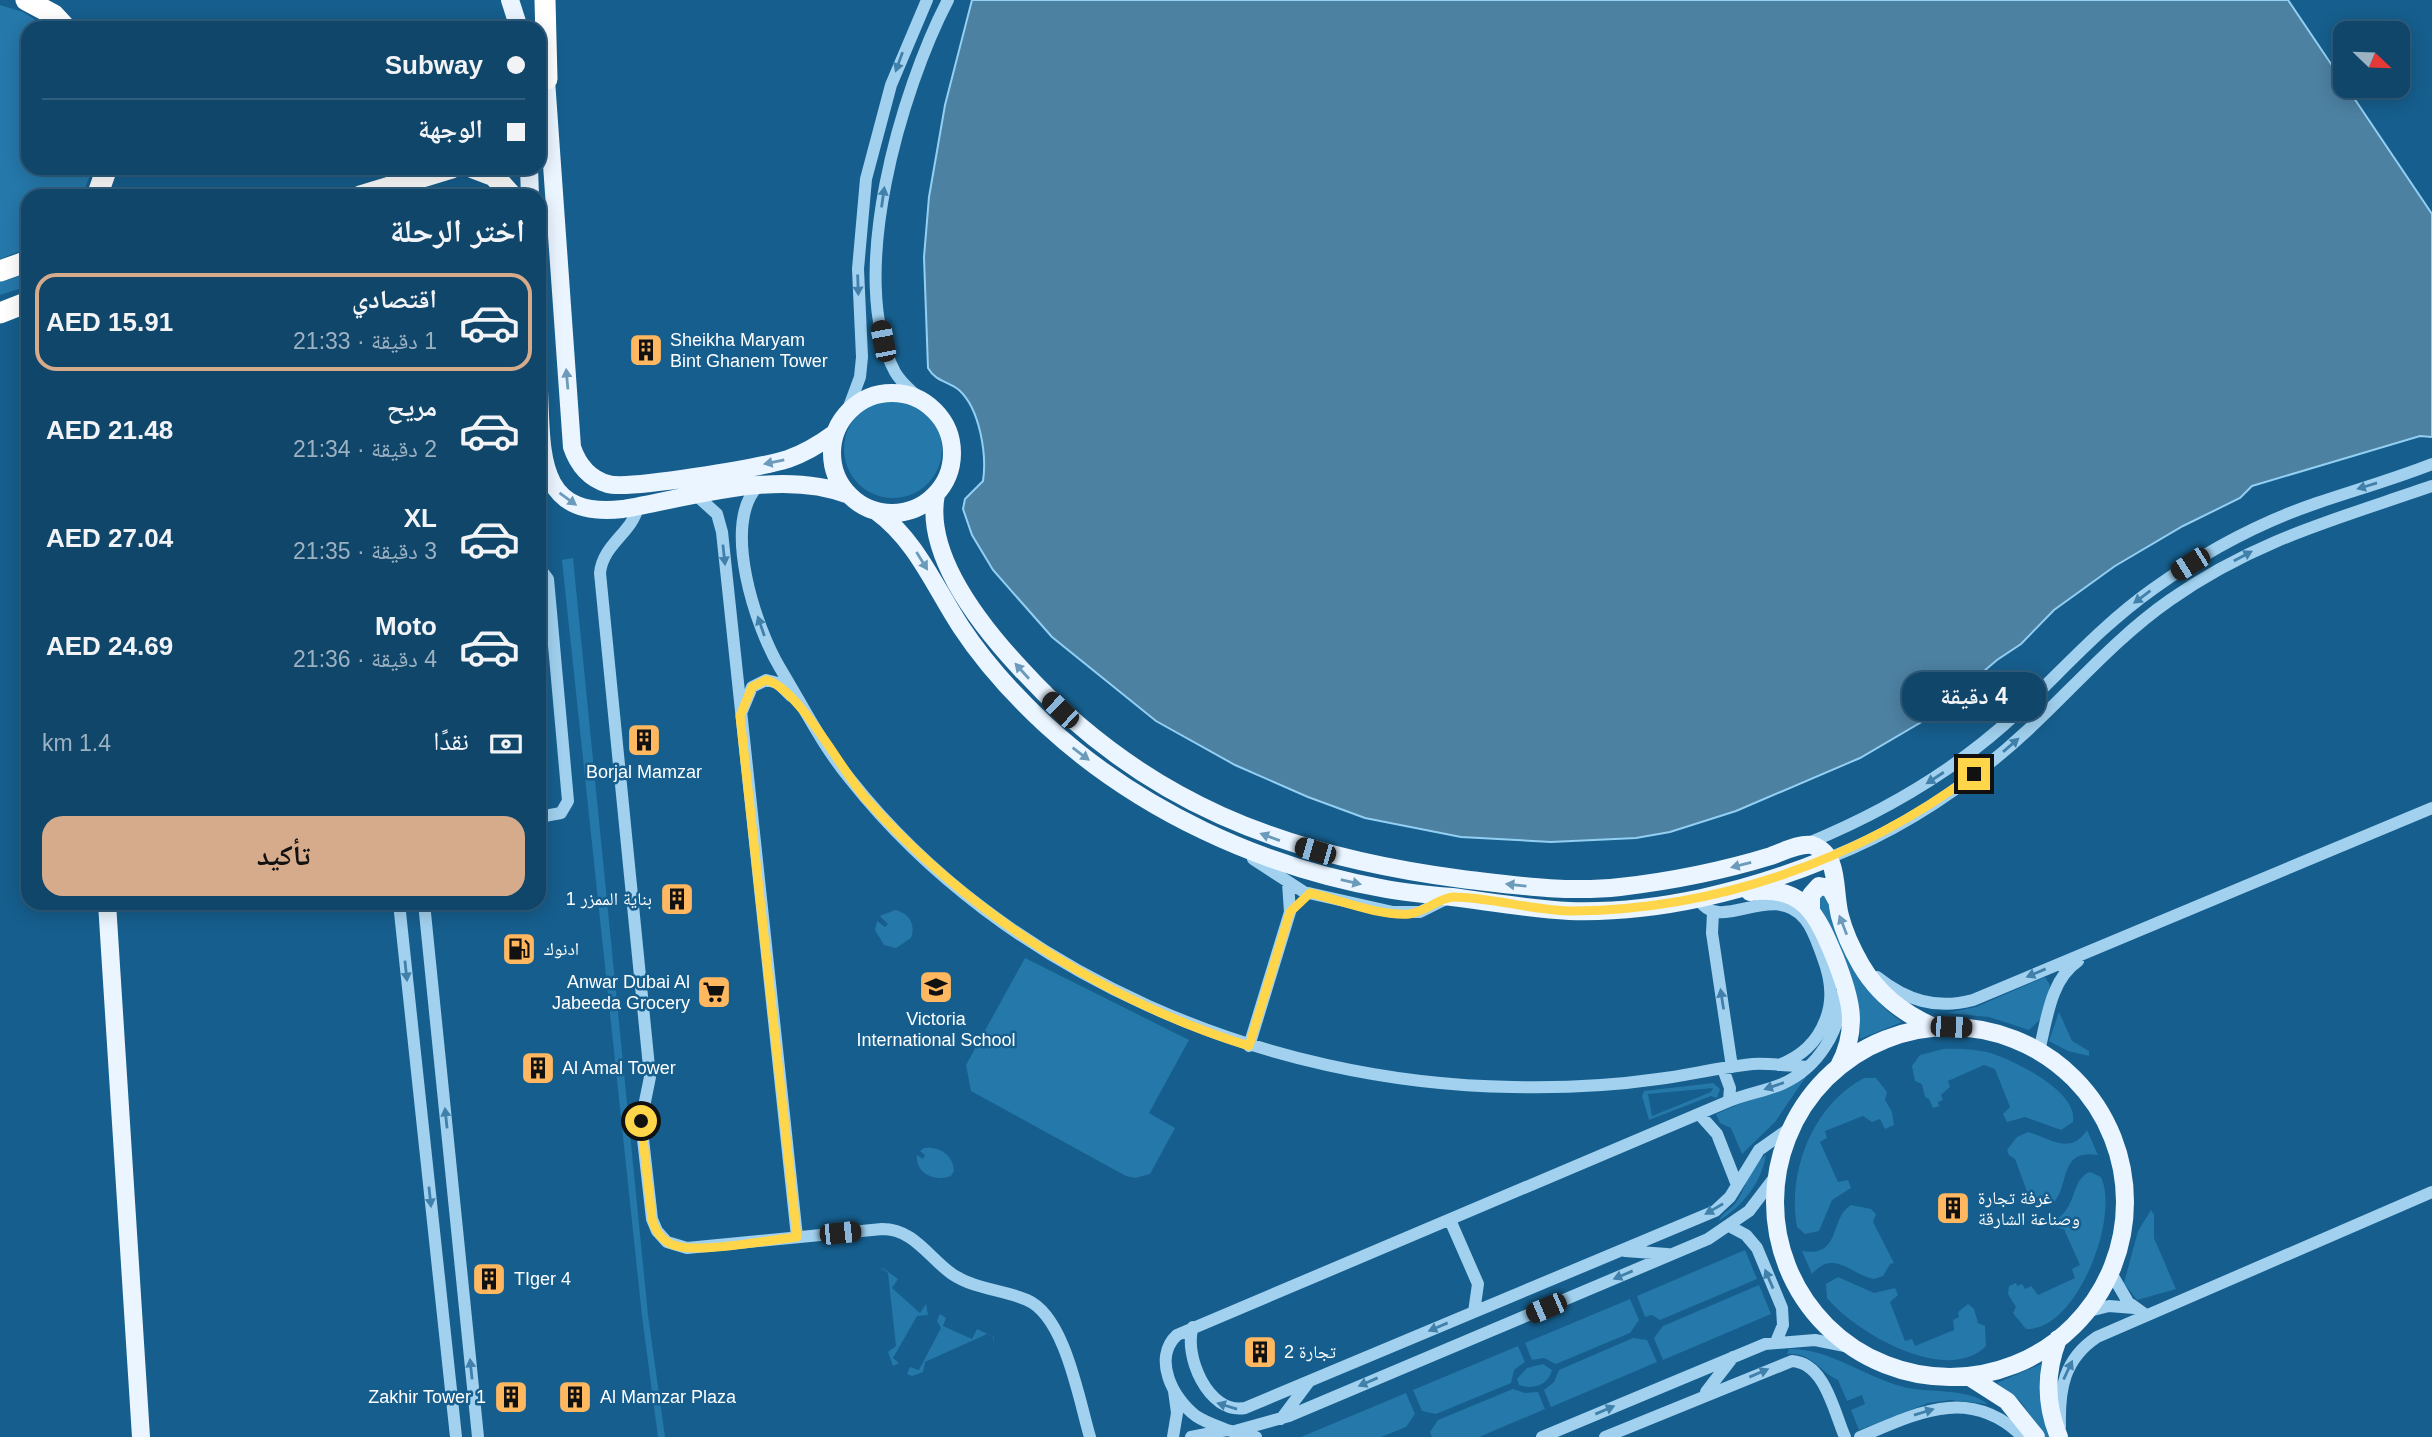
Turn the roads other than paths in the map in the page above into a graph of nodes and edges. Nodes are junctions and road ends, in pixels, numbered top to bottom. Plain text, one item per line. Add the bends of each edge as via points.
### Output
1 (26, 0) edge
2 (510, 0) edge
3 (535, 0) edge
4 (545, 0) edge
5 (927, 0) edge
6 (948, 0) edge
7 (60, 21) edge
8 (517, 21) edge
9 (540, 21) edge
10 (546, 21) edge
11 (546, 40) edge
12 (546, 69) edge
13 (547, 79) junction
14 (429, 175) edge
15 (491, 175) edge
16 (383, 189) edge
17 (506, 189) edge
18 (21, 264) edge
19 (0, 271) edge
20 (21, 305) edge
21 (0, 313) edge
22 (920, 400) junction
23 (847, 412) junction
24 (835, 433) junction
25 (2432, 464) edge
26 (546, 468) edge
27 (612, 485) junction
28 (758, 486) junction
29 (2432, 486) edge
30 (936, 494) junction
31 (849, 495) junction
32 (697, 496) junction
33 (638, 507) junction
34 (612, 510) junction
35 (876, 511) junction
36 (546, 576) edge
37 (774, 658) junction
38 (736, 672) junction
39 (761, 681) junction
40 (803, 708) junction
41 (740, 716) junction
42 (2432, 808) edge
43 (546, 816) edge
44 (1233, 844) junction
45 (1806, 844) junction
46 (1829, 858) junction
47 (1715, 871) junction
48 (1288, 883) junction
49 (1310, 893) junction
50 (1720, 893) junction
51 (1450, 897) junction
52 (1698, 898) junction
53 (1836, 899) junction
54 (107, 910) edge
55 (400, 910) edge
56 (425, 910) edge
57 (1811, 910) junction
58 (1290, 912) junction
59 (1713, 912) junction
60 (2099, 947) junction
61 (1859, 962) junction
62 (1841, 975) junction
63 (1934, 1027) junction
64 (1249, 1046) junction
65 (2039, 1051) junction
66 (1777, 1065) junction
67 (1839, 1066) junction
68 (1808, 1067) junction
69 (1728, 1068) junction
70 (1729, 1101) junction
71 (1700, 1115) junction
72 (1793, 1126) junction
73 (1778, 1172) junction
74 (1737, 1185) junction
75 (2432, 1192) edge
76 (1450, 1220) junction
77 (1731, 1227) junction
78 (797, 1237) junction
79 (1619, 1251) junction
80 (1674, 1254) junction
81 (2110, 1271) junction
82 (1478, 1284) junction
83 (1502, 1300) junction
84 (1474, 1312) junction
85 (2085, 1312) junction
86 (2140, 1312) junction
87 (1193, 1328) junction
88 (2058, 1339) junction
89 (1776, 1342) junction
90 (1850, 1347) junction
91 (1735, 1355) junction
92 (1968, 1376) junction
93 (1311, 1380) junction
94 (1174, 1387) junction
95 (1700, 1397) junction
96 (1837, 1418) junction
97 (1281, 1419) junction
98 (1231, 1430) junction
99 (141, 1437) edge
100 (456, 1437) edge
101 (478, 1437) edge
102 (1090, 1437) edge
103 (1173, 1437) edge
104 (1192, 1437) edge
105 (1256, 1437) edge
106 (1542, 1437) edge
107 (1605, 1437) edge
108 (1834, 1437) edge
109 (1845, 1437) edge
110 (1860, 1437) edge
111 (2023, 1437) edge
112 (2036, 1437) edge
113 (2060, 1437) edge

1 - 7 highway
2 - 8 main road
3 - 9 main road
4 - 10 highway
5 -> 23 street via 891,85 866,179 858,269 862,357
22 -> 6 street via 895,372 883,341 879,237 900,119
11 - 13 highway
12 - 13 main road
27 -> 13 main road via 589,474 572,447
14 - 16 highway
15 - 17 highway
18 - 19 highway
20 - 21 highway
22 - 23 main road via 886,393 861,401
22 - 30 main road via 941,418 951,443 949,470
23 - 24 main road
24 -> 27 main road via 808,450 772,463
24 - 31 main road via 832,463
25 -> 45 street via 2286,515 2203,556 2118,615 2016,714 1954,764 1892,804
26 -> 34 main road via 552,484 577,506
27 - 34 main road via 608,498
28 - 31 main road via 806,483
28 - 32 main road
37 -> 28 street via 755,609 743,546 744,506
46 -> 29 street via 1904,821 1974,774 2027,730 2120,639 2193,584 2297,530
30 - 35 main road via 904,512
47 -> 30 main road via 1583,890 1492,883 1330,856 1216,814 1164,787 1110,750 1060,710 1016,664 977,613 939,548 933,514
31 - 35 main road
32 - 33 main road
32 -> 38 street via 711,507 720,523
33 - 34 main road
33 - 78 street via 605,553 600,573 649,1067 641,1121 652,1219 661,1237 680,1247
35 -> 44 main road via 904,536 970,640 1046,725 1153,803
36 - 43 street via 568,801 561,813
37 - 39 street
37 - 40 street
38 - 39 street
38 - 41 street
39 - 40 street via 783,687
39 - 41 street via 746,697
40 - 64 street via 865,798 975,900 1102,984 1163,1014
41 - 78 street
42 - 60 street
44 - 48 street
44 -> 51 main road via 1354,883
45 - 46 main road
45 -> 47 main road
46 - 50 main road
46 - 53 main road
47 - 50 main road
48 - 49 street
48 - 58 street
49 - 51 street via 1402,914 1429,909
49 - 58 street
50 - 52 main road
50 - 57 main road via 1781,892
51 - 52 main road via 1572,911
52 - 59 street
53 - 57 main road via 1830,888 1819,886 1811,895
61 -> 53 main road
54 - 99 main road
55 -> 100 street
101 -> 56 street
57 - 62 main road
58 - 64 street
59 - 66 street via 1780,904 1798,912 1811,928 1828,971 1829,1010 1810,1045
69 -> 59 street
60 -> 61 street via 1973,1000 1951,1004 1907,997
60 - 65 street via 2059,980
61 - 63 main road via 1891,1001
62 - 67 main road via 1849,994 1852,1026
62 - 68 street via 1836,1025
63 - 65 main road via 1982,1029
63 - 67 main road via 1884,1040
64 - 69 street via 1366,1073 1492,1087 1616,1084
65 - 81 main road via 2086,1091 2118,1152 2124,1203 2121,1238
66 - 68 street
66 - 69 street
67 - 72 main road via 1815,1091
68 -> 70 street via 1784,1083
69 - 70 street
70 - 71 street
71 - 74 street via 1717,1134
71 - 76 street
72 - 73 main road
72 - 74 street via 1759,1150
73 - 77 street via 1758,1203
73 - 90 main road via 1776,1222 1788,1270 1811,1309
74 -> 79 street via 1715,1211
75 - 86 street
76 - 82 street
76 - 87 street
77 - 80 street
89 -> 77 street via 1783,1325 1782,1308 1754,1243
78 - 102 street via 897,1230 969,1284 1035,1304 1056,1329
79 - 80 street
79 - 83 street
80 -> 97 street
81 - 85 main road
81 - 86 street via 2122,1295
82 - 83 street
82 - 84 street
83 - 84 street
84 -> 93 street
85 - 86 street via 2109,1306
85 - 88 main road
113 -> 86 street via 2060,1394 2071,1361 2097,1337
93 -> 87 street via 1245,1408 1220,1405 1207,1391 1192,1353
87 - 94 street via 1177,1335 1166,1350 1165,1366
88 - 92 main road via 2009,1367
88 - 113 main road via 2048,1389
89 - 90 street via 1815,1340
89 - 91 street
90 - 92 main road via 1905,1372
91 - 95 street
106 -> 91 street
92 - 112 main road via 2007,1401
93 - 97 street
94 - 98 street via 1196,1415
94 - 103 street via 1177,1413
95 -> 96 street via 1781,1364 1798,1362 1818,1374
95 - 107 street
96 - 108 street
96 - 109 street
97 - 98 street
98 - 104 street
98 - 105 street
110 -> 111 street via 1925,1411 1955,1407 1993,1416

